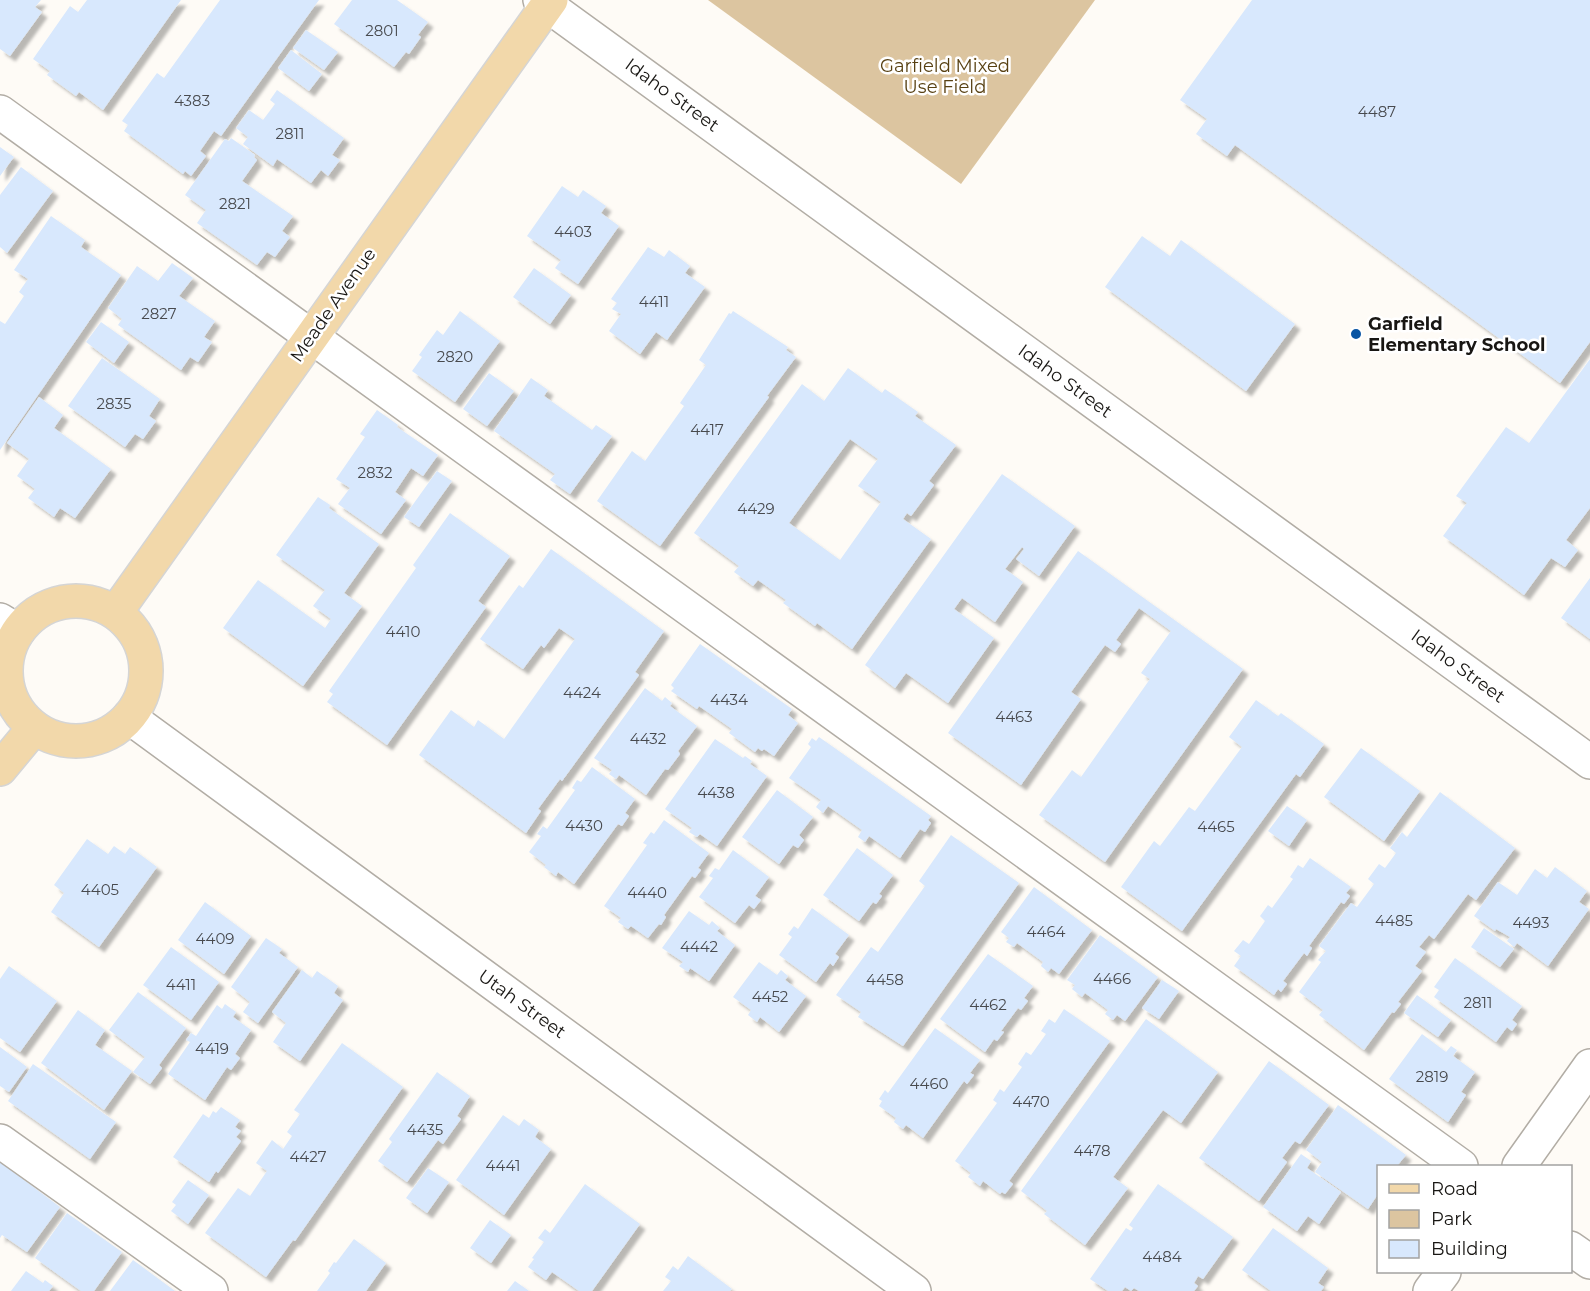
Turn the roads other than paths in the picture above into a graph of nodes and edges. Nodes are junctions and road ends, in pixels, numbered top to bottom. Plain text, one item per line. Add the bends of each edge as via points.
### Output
1 (546, 2) edge
2 (0, 112) edge
3 (311, 336) junction
4 (116, 612) junction
5 (9, 626) edge
6 (129, 717) junction
7 (34, 728) junction
8 (1590, 762) edge
9 (0, 769) edge
10 (1590, 1066) edge
11 (0, 1141) edge
12 (1458, 1165) edge
13 (1520, 1165) edge
14 (1572, 1250) edge
15 (1590, 1263) edge
16 (1443, 1273) edge
17 (211, 1291) edge
18 (914, 1291) edge
19 (1430, 1291) edge

1 - 3 main road, Meade Avenue
1 - 8 street, Idaho Street
2 - 3 street
3 - 4 main road, Meade Avenue
3 - 12 street
4 - 5 main road via 81,600 63,601
4 - 6 main road via 131,625 146,662 146,682
5 - 7 main road via 5,664 11,700
6 - 7 main road via 113,731 94,739 73,741
6 - 18 street, Utah Street
7 - 9 main road
10 - 13 street
11 - 17 street
14 - 15 street
16 - 19 street

